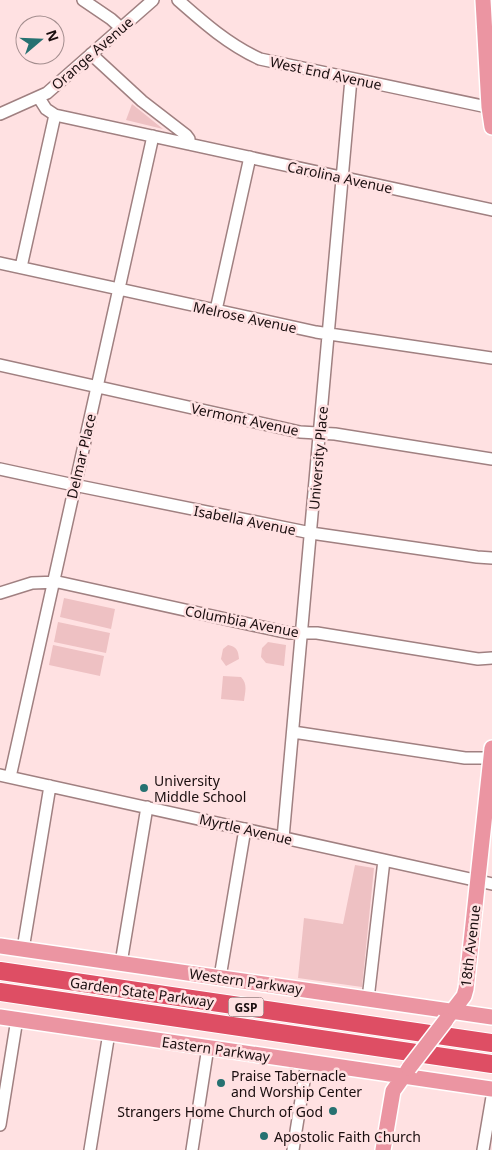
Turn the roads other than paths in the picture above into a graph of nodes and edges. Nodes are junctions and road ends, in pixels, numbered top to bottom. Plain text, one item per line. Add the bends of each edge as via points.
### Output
1 (83, 0) edge
2 (153, 0) edge
3 (178, 0) edge
4 (483, 0) edge
5 (121, 28) junction
6 (91, 54) junction
7 (351, 79) junction
8 (39, 98) junction
9 (490, 108) edge
10 (0, 114) edge
11 (55, 115) junction
12 (492, 127) edge
13 (153, 136) junction
14 (189, 144) junction
15 (250, 157) junction
16 (342, 177) junction
17 (492, 210) edge
18 (0, 263) edge
19 (21, 268) junction
20 (119, 289) junction
21 (216, 310) junction
22 (329, 334) junction
23 (492, 358) edge
24 (0, 365) edge
25 (97, 386) junction
26 (320, 433) junction
27 (492, 459) edge
28 (0, 469) edge
29 (74, 486) junction
30 (311, 533) junction
31 (492, 558) edge
32 (53, 582) junction
33 (0, 593) edge
34 (302, 634) junction
35 (492, 658) edge
36 (293, 732) junction
37 (492, 754) edge
38 (5, 776) edge
39 (50, 786) junction
40 (147, 808) junction
41 (245, 829) junction
42 (283, 838) junction
43 (384, 860) junction
44 (485, 882) edge
45 (0, 946) edge
46 (22, 949) junction
47 (121, 963) junction
48 (0, 971) edge
49 (220, 977) junction
50 (0, 992) edge
51 (368, 999) junction
52 (449, 1015) junction
53 (0, 1017) edge
54 (492, 1017) edge
55 (17, 1019) junction
56 (109, 1033) junction
57 (492, 1043) edge
58 (208, 1047) junction
59 (308, 1062) junction
60 (492, 1064) edge
61 (406, 1072) junction
62 (492, 1089) edge
63 (492, 1097) edge
64 (0, 1125) edge
65 (90, 1150) edge
66 (192, 1150) edge
67 (293, 1150) edge
68 (383, 1150) edge
69 (483, 1150) edge

1 - 5 street
2 - 5 street, Orange Avenue
3 - 7 street, West End Avenue via 206,25 248,54
4 - 9 main road
5 - 6 street, Orange Avenue
6 - 8 street, Orange Avenue
6 - 14 street via 142,101 186,135
7 - 9 street, West End Avenue
7 - 16 street, University Place
8 - 10 street, Orange Avenue
8 - 11 street
9 - 12 main road
11 - 13 street, Carolina Avenue
11 - 19 street
13 - 14 street, Carolina Avenue
13 - 20 street, Delmar Place
14 - 15 street, Carolina Avenue
15 - 16 street, Carolina Avenue
15 - 21 street
16 - 17 street, Carolina Avenue
16 - 22 street, University Place
18 - 19 street, Melrose Avenue
19 - 20 street, Melrose Avenue
20 - 21 street, Melrose Avenue
20 - 25 street, Delmar Place
21 - 22 street, Melrose Avenue
22 - 23 street, Melrose Avenue
22 - 26 street, University Place
24 - 25 street, Vermont Avenue
25 - 26 street, Vermont Avenue via 300,432
25 - 29 street, Delmar Place
26 - 27 street, Vermont Avenue
26 - 30 street, University Place
28 - 29 street, Isabella Avenue
29 - 30 street, Isabella Avenue
29 - 32 street, Delmar Place
30 - 31 street, Isabella Avenue
30 - 34 street, University Place
32 - 33 street, Columbia Avenue via 26,585
32 - 34 street, Columbia Avenue
32 - 38 street, Delmar Place
34 - 35 street, Columbia Avenue via 317,633 478,659
34 - 36 street, University Place
36 - 37 street via 465,758
36 - 42 street, University Place
37 - 44 main road, 18th Avenue
38 - 39 street, Myrtle Avenue
39 - 40 street, Myrtle Avenue
39 - 46 street
40 - 41 street, Myrtle Avenue
40 - 47 street
41 - 42 street, Myrtle Avenue
41 - 49 street
42 - 43 street, Myrtle Avenue
43 - 44 street, Myrtle Avenue
43 - 51 street
44 - 52 main road, 18th Avenue via 466,989
45 - 46 main road, Western Parkway
46 - 47 main road, Western Parkway
47 - 49 main road, Western Parkway
48 - 57 highway, Garden State Parkway / GSP
49 - 51 main road, Western Parkway
50 - 60 highway, Garden State Parkway / GSP
51 - 52 main road, Western Parkway
52 - 54 main road, Western Parkway
52 - 61 main road, 18th Avenue, bridge
53 - 55 main road, Eastern Parkway
55 - 56 main road, Eastern Parkway
55 - 64 street
56 - 58 main road, Eastern Parkway
56 - 65 street
58 - 59 main road, Eastern Parkway
58 - 66 street
59 - 61 main road, Eastern Parkway
59 - 67 street
61 - 62 main road, Eastern Parkway
61 - 68 main road, 18th Avenue via 393,1091
63 - 69 street

